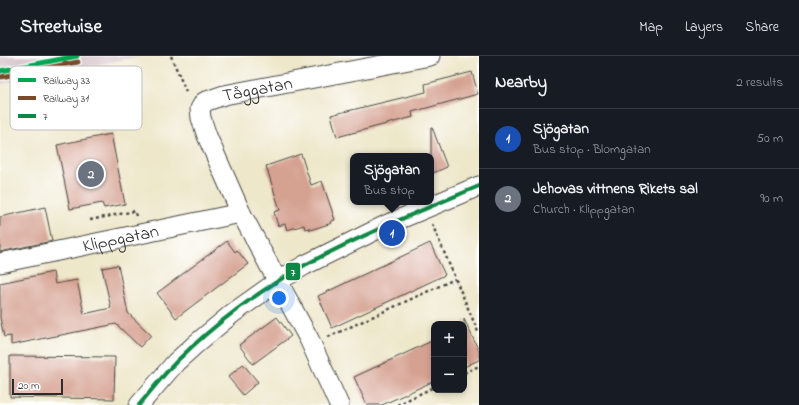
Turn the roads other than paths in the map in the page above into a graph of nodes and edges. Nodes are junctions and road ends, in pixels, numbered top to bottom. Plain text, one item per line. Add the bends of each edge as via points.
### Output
1 (430, 56) edge
2 (479, 186) edge
3 (434, 205) edge
4 (434, 205) edge
5 (241, 213) junction
6 (0, 262) edge
7 (278, 281) junction
8 (139, 405) edge
9 (339, 405) edge

1 - 5 street, Tåggatan via 224,95 204,102 200,109 201,118
2 - 4 street
3 - 7 street via 388,224
5 - 6 street, Klippgatan
5 - 7 street, Tåggatan
7 - 8 street via 197,343 176,362
7 - 9 street, Tåggatan

